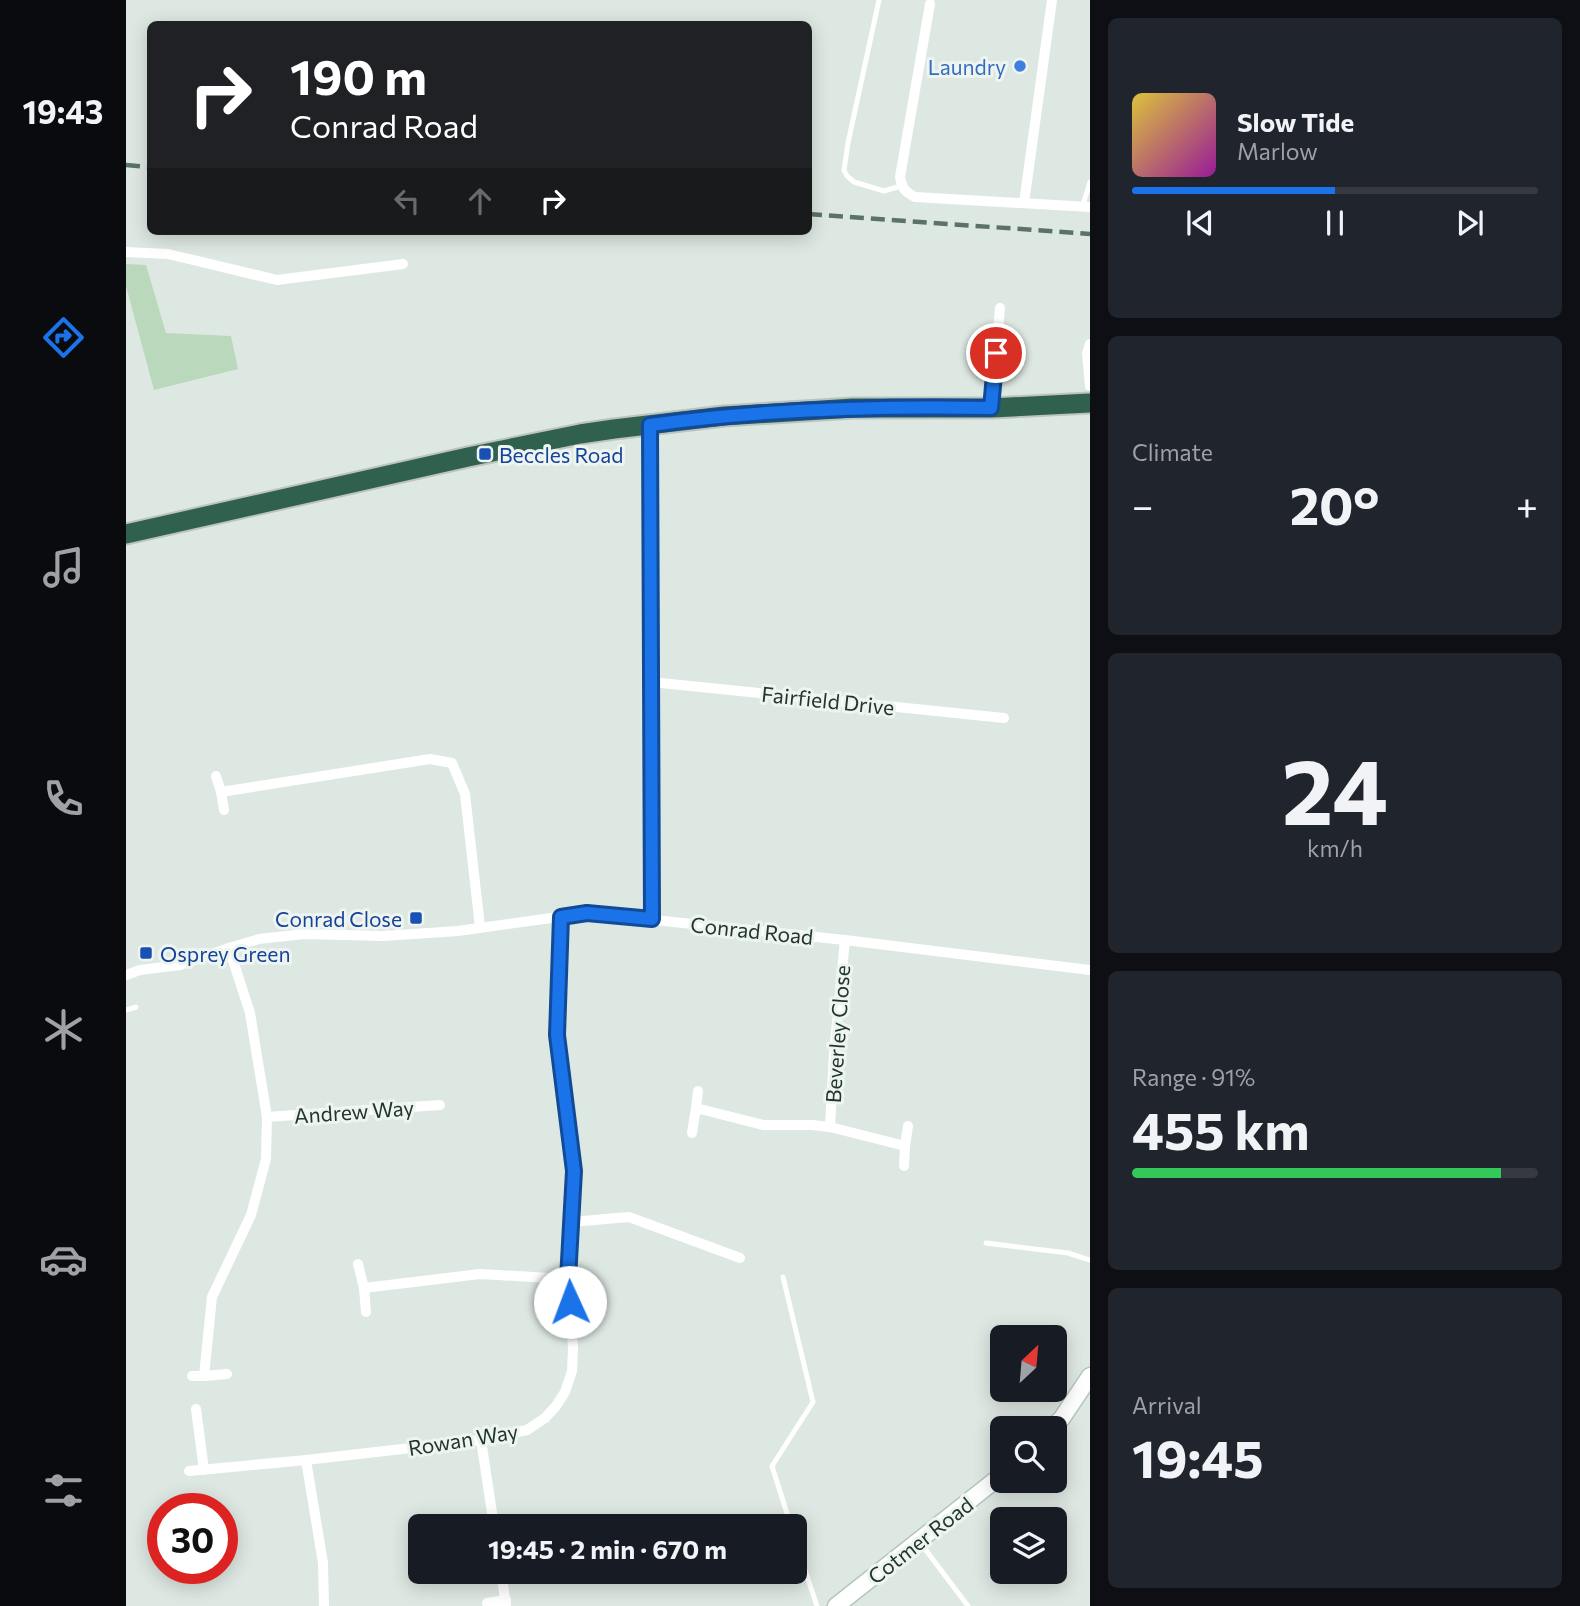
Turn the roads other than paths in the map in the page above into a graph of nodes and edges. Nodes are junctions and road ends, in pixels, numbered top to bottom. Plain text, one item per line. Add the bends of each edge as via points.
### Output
1 (879, 0) edge
2 (1052, 0) edge
3 (931, 2) edge
4 (1090, 182) edge
5 (901, 186) junction
6 (1024, 203) junction
7 (1086, 207) edge
8 (126, 252) edge
9 (403, 264) dead end
10 (1000, 307) dead end
11 (1090, 344) edge
12 (1090, 386) edge
13 (1090, 402) edge
14 (991, 408) junction
15 (650, 425) junction
16 (126, 534) edge
17 (651, 682) junction
18 (1004, 718) dead end
19 (216, 776) dead end
20 (220, 792) junction
21 (224, 810) dead end
22 (561, 917) junction
23 (652, 919) junction
24 (480, 927) junction
25 (845, 940) junction
26 (229, 947) junction
27 (1090, 970) edge
28 (126, 975) edge
29 (136, 1007) dead end
30 (126, 1010) edge
31 (698, 1091) dead end
32 (440, 1105) dead end
33 (696, 1108) junction
34 (267, 1117) junction
35 (908, 1126) dead end
36 (830, 1127) junction
37 (692, 1133) dead end
38 (905, 1146) junction
39 (904, 1166) dead end
40 (571, 1222) junction
41 (986, 1243) dead end
42 (740, 1258) dead end
43 (1090, 1260) edge
44 (358, 1264) dead end
45 (783, 1277) dead end
46 (568, 1279) junction
47 (364, 1288) junction
48 (366, 1312) dead end
49 (227, 1374) dead end
50 (1090, 1376) edge
51 (196, 1409) dead end
52 (1063, 1416) edge
53 (481, 1440) junction
54 (306, 1460) junction
55 (204, 1469) junction
56 (189, 1471) dead end
57 (990, 1484) edge
58 (492, 1514) edge
59 (787, 1514) edge
60 (919, 1541) junction
61 (807, 1576) edge
62 (503, 1584) edge
63 (486, 1603) dead end
64 (506, 1603) edge
65 (324, 1606) edge
66 (817, 1606) edge
67 (836, 1606) edge
68 (968, 1606) edge

1 - 5 lane via 844,170 854,182 884,191
2 - 6 street
3 - 5 street
4 - 7 lane
5 - 6 street via 915,197
6 - 7 street
8 - 9 street via 168,254 277,279
10 - 14 street
11 - 12 street
13 - 14 highway
14 - 15 highway via 853,408
15 - 16 highway via 468,457
15 - 17 street
17 - 18 street, Fairfield Drive
17 - 23 street
19 - 20 street
20 - 21 street
20 - 24 street via 430,759 452,763 465,794
22 - 23 street, Conrad Road via 587,913
22 - 24 street, Conrad Road
22 - 40 street, Rowan Way via 557,1035 573,1159
23 - 25 street, Conrad Road
24 - 26 street, Conrad Road via 383,936 304,934
25 - 27 street, Conrad Road
25 - 36 street, Beverley Close
26 - 28 street, Conrad Road via 180,965
26 - 34 street via 250,1013
29 - 30 lane
31 - 33 street
32 - 34 street, Andrew Way
33 - 36 street, Beverley Close via 763,1125
33 - 37 street
34 - 49 street via 266,1158 251,1215 212,1297 198,1376
35 - 38 street
36 - 38 street, Beverley Close
38 - 39 street
40 - 42 street via 629,1217
40 - 46 street, Rowan Way
41 - 43 lane
44 - 47 street
45 - 59 lane via 813,1402 772,1466
46 - 47 street via 480,1274
46 - 53 street, Rowan Way via 573,1348 565,1392 545,1418 527,1430
47 - 48 street
50 - 52 street
51 - 55 street
53 - 54 street, Rowan Way
53 - 58 street
54 - 55 street, Rowan Way
54 - 65 street via 323,1563
55 - 56 street, Rowan Way
57 - 60 street, Cotmer Road
60 - 67 street, Cotmer Road
60 - 68 lane
61 - 66 lane
62 - 64 street
63 - 64 street

